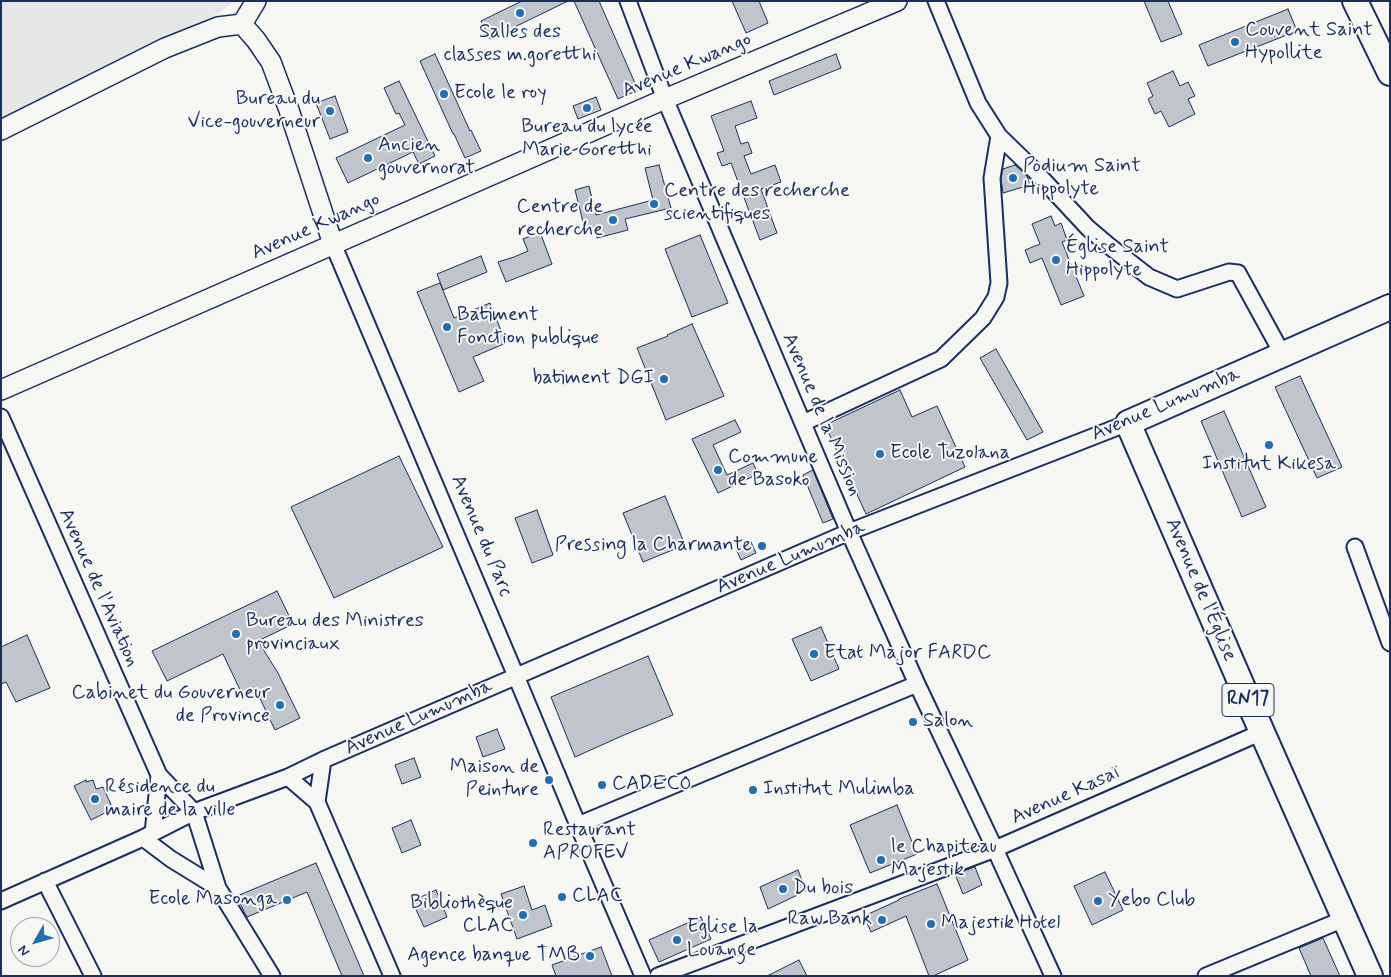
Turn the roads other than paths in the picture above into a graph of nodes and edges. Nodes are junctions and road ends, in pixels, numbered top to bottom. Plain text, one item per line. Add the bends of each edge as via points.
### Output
1 (256, 1) edge
2 (628, 1) edge
3 (897, 1) edge
4 (936, 1) edge
5 (1355, 1) edge
6 (242, 24) junction
7 (1389, 71) edge
8 (665, 99) junction
9 (1, 130) edge
10 (1000, 136) junction
11 (333, 244) junction
12 (1390, 307) edge
13 (1283, 355) junction
14 (1, 390) edge
15 (1, 417) edge
16 (803, 423) junction
17 (1128, 423) junction
18 (849, 532) junction
19 (1355, 547) dead end
20 (1390, 644) edge
21 (516, 676) junction
22 (917, 684) junction
23 (1262, 732) junction
24 (323, 760) junction
25 (158, 775) junction
26 (288, 777) junction
27 (317, 802) junction
28 (194, 812) junction
29 (578, 825) junction
30 (148, 835) junction
31 (995, 849) junction
32 (45, 881) junction
33 (218, 888) junction
34 (1, 901) edge
35 (1344, 919) junction
36 (93, 976) edge
37 (272, 976) edge
38 (392, 976) edge
39 (643, 976) edge
40 (658, 976) edge
41 (1053, 976) edge
42 (1206, 976) edge
43 (1370, 976) edge

1 - 6 street
2 - 8 street, Avenue de la Mission
3 - 8 street, Avenue Kwango
4 - 10 street via 978,103
5 - 7 main road
6 - 9 street via 218,26 165,48
6 - 11 street, Avenue du Parc via 271,62
8 - 11 street, Avenue Kwango
8 - 16 street, Avenue de la Mission
10 - 13 street via 1088,228 1149,277 1177,290 1229,272 1238,273
10 - 16 street via 992,178 999,283 996,297 983,318 941,359
11 - 14 street, Avenue Kwango
11 - 21 street, Avenue du Parc
12 - 13 main road, Avenue Lumumba
13 - 17 main road, Avenue Lumumba
15 - 25 street, Avenue de l'Aviation
16 - 18 street, Avenue de la Mission
17 - 18 street, Avenue Lumumba
17 - 23 main road, Avenue de l'Église / RN17
18 - 21 street, Avenue Lumumba
18 - 22 street, Avenue de la Mission
19 - 20 street
21 - 24 street, Avenue Lumumba
21 - 29 street, Avenue du Parc
22 - 29 street
22 - 31 street, Avenue de la Mission
23 - 31 street, Avenue Kasaï
23 - 35 main road, Avenue de l'Église / RN17
24 - 26 street, Avenue Lumumba
24 - 27 street
25 - 28 street, Avenue de l'Aviation
25 - 30 street, Avenue de l'Aviation
26 - 27 street
26 - 28 street, Avenue Lumumba
27 - 38 street
28 - 30 street, Avenue Lumumba
28 - 33 street
29 - 39 street, Avenue du Parc
30 - 32 street
30 - 33 street via 171,859
31 - 40 street, Avenue Kasaï
31 - 41 street, Avenue de la Mission
32 - 34 street
32 - 36 street
33 - 37 street
35 - 42 street
35 - 43 main road, Avenue de l'Église / RN17

